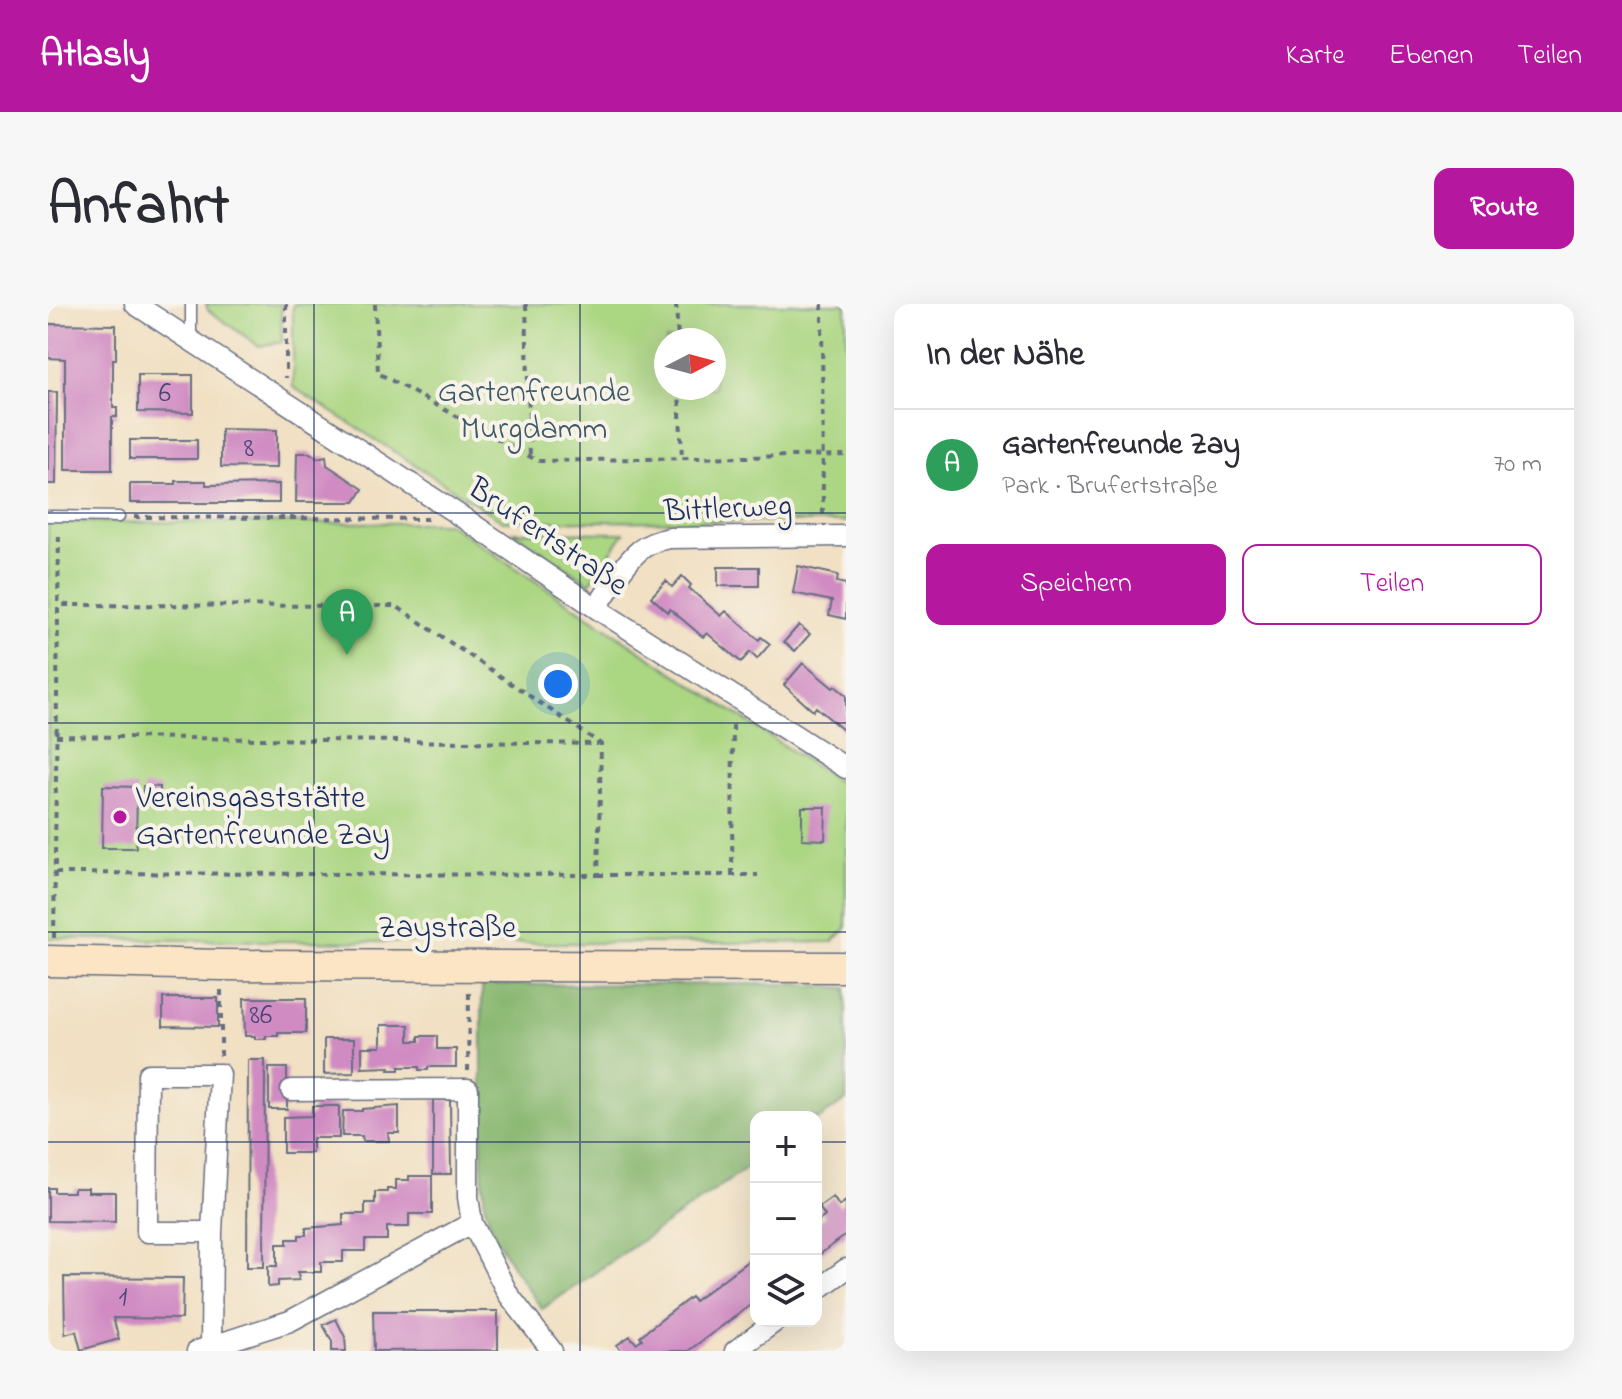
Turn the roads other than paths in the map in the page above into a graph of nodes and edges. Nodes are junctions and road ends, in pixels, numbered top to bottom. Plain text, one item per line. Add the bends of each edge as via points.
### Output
1 (135, 304) edge
2 (191, 304) edge
3 (191, 340) junction
4 (53, 516) edge
5 (119, 517) road end
6 (846, 536) edge
7 (596, 608) junction
8 (846, 768) edge
9 (48, 961) edge
10 (843, 964) edge
11 (291, 1090) dead end
12 (472, 1223) junction
13 (212, 1232) junction
14 (846, 1269) edge
15 (822, 1287) edge
16 (768, 1327) edge
17 (204, 1349) edge
18 (552, 1351) edge
19 (735, 1351) edge

1 - 3 street, Brufertstraße
2 - 3 lane
3 - 7 street, Brufertstraße
4 - 5 lane
6 - 7 street, Bittlerweg via 655,541 641,549
7 - 8 street, Brufertstraße
9 - 10 street, Zaystraße
11 - 12 street via 468,1089
12 - 17 street via 290,1321
12 - 18 street via 508,1294
13 - 13 street via 220,1074 148,1074 147,1232
13 - 17 street
14 - 15 street
16 - 19 street

